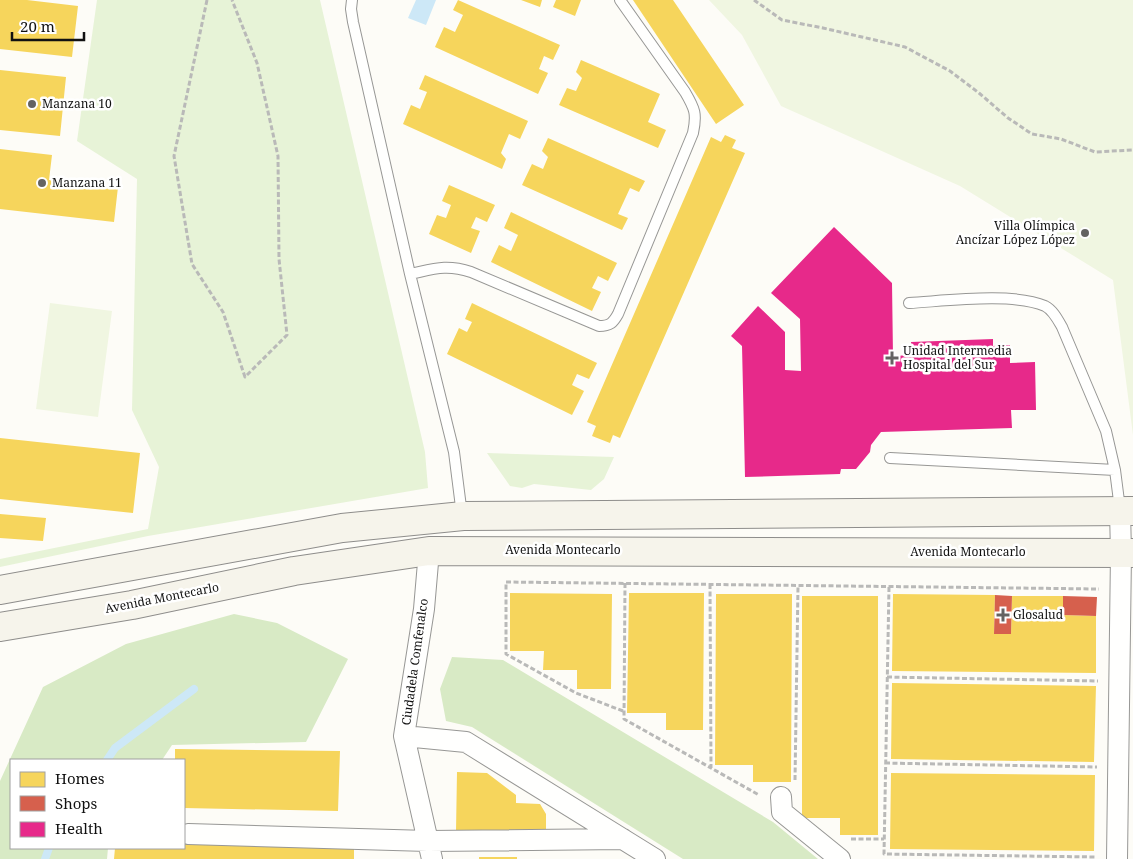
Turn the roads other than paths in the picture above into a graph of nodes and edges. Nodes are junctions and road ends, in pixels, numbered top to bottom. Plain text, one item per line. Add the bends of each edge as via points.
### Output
1 (352, 0) edge
2 (620, 0) edge
3 (410, 274) junction
4 (909, 302) dead end
5 (890, 458) dead end
6 (1115, 470) junction
7 (1126, 511) edge
8 (463, 516) junction
9 (429, 551) junction
10 (1127, 553) edge
11 (0, 590) edge
12 (0, 627) edge
13 (404, 736) junction
14 (781, 797) road end
15 (188, 834) dead end
16 (623, 839) junction
17 (430, 850) edge
18 (1109, 858) edge
19 (655, 859) edge
20 (840, 859) edge

1 - 3 lane via 352,16
2 - 3 lane via 685,92 696,117 693,133 612,323 599,326 457,268 442,267
3 - 8 lane via 454,452
4 - 6 lane via 1007,299 1046,307 1062,327 1092,396 1106,431
5 - 6 lane
6 - 7 lane
7 - 8 main road
7 - 10 street
8 - 11 main road via 342,528
9 - 10 main road, Avenida Montecarlo
9 - 12 main road, Avenida Montecarlo via 294,571 132,605
9 - 13 street, Ciudadela Comfenalco via 424,609
10 - 18 street
13 - 16 street via 466,742
13 - 17 street, Ciudadela Comfenalco
14 - 20 street via 782,812
15 - 17 street
16 - 17 street
16 - 19 street

